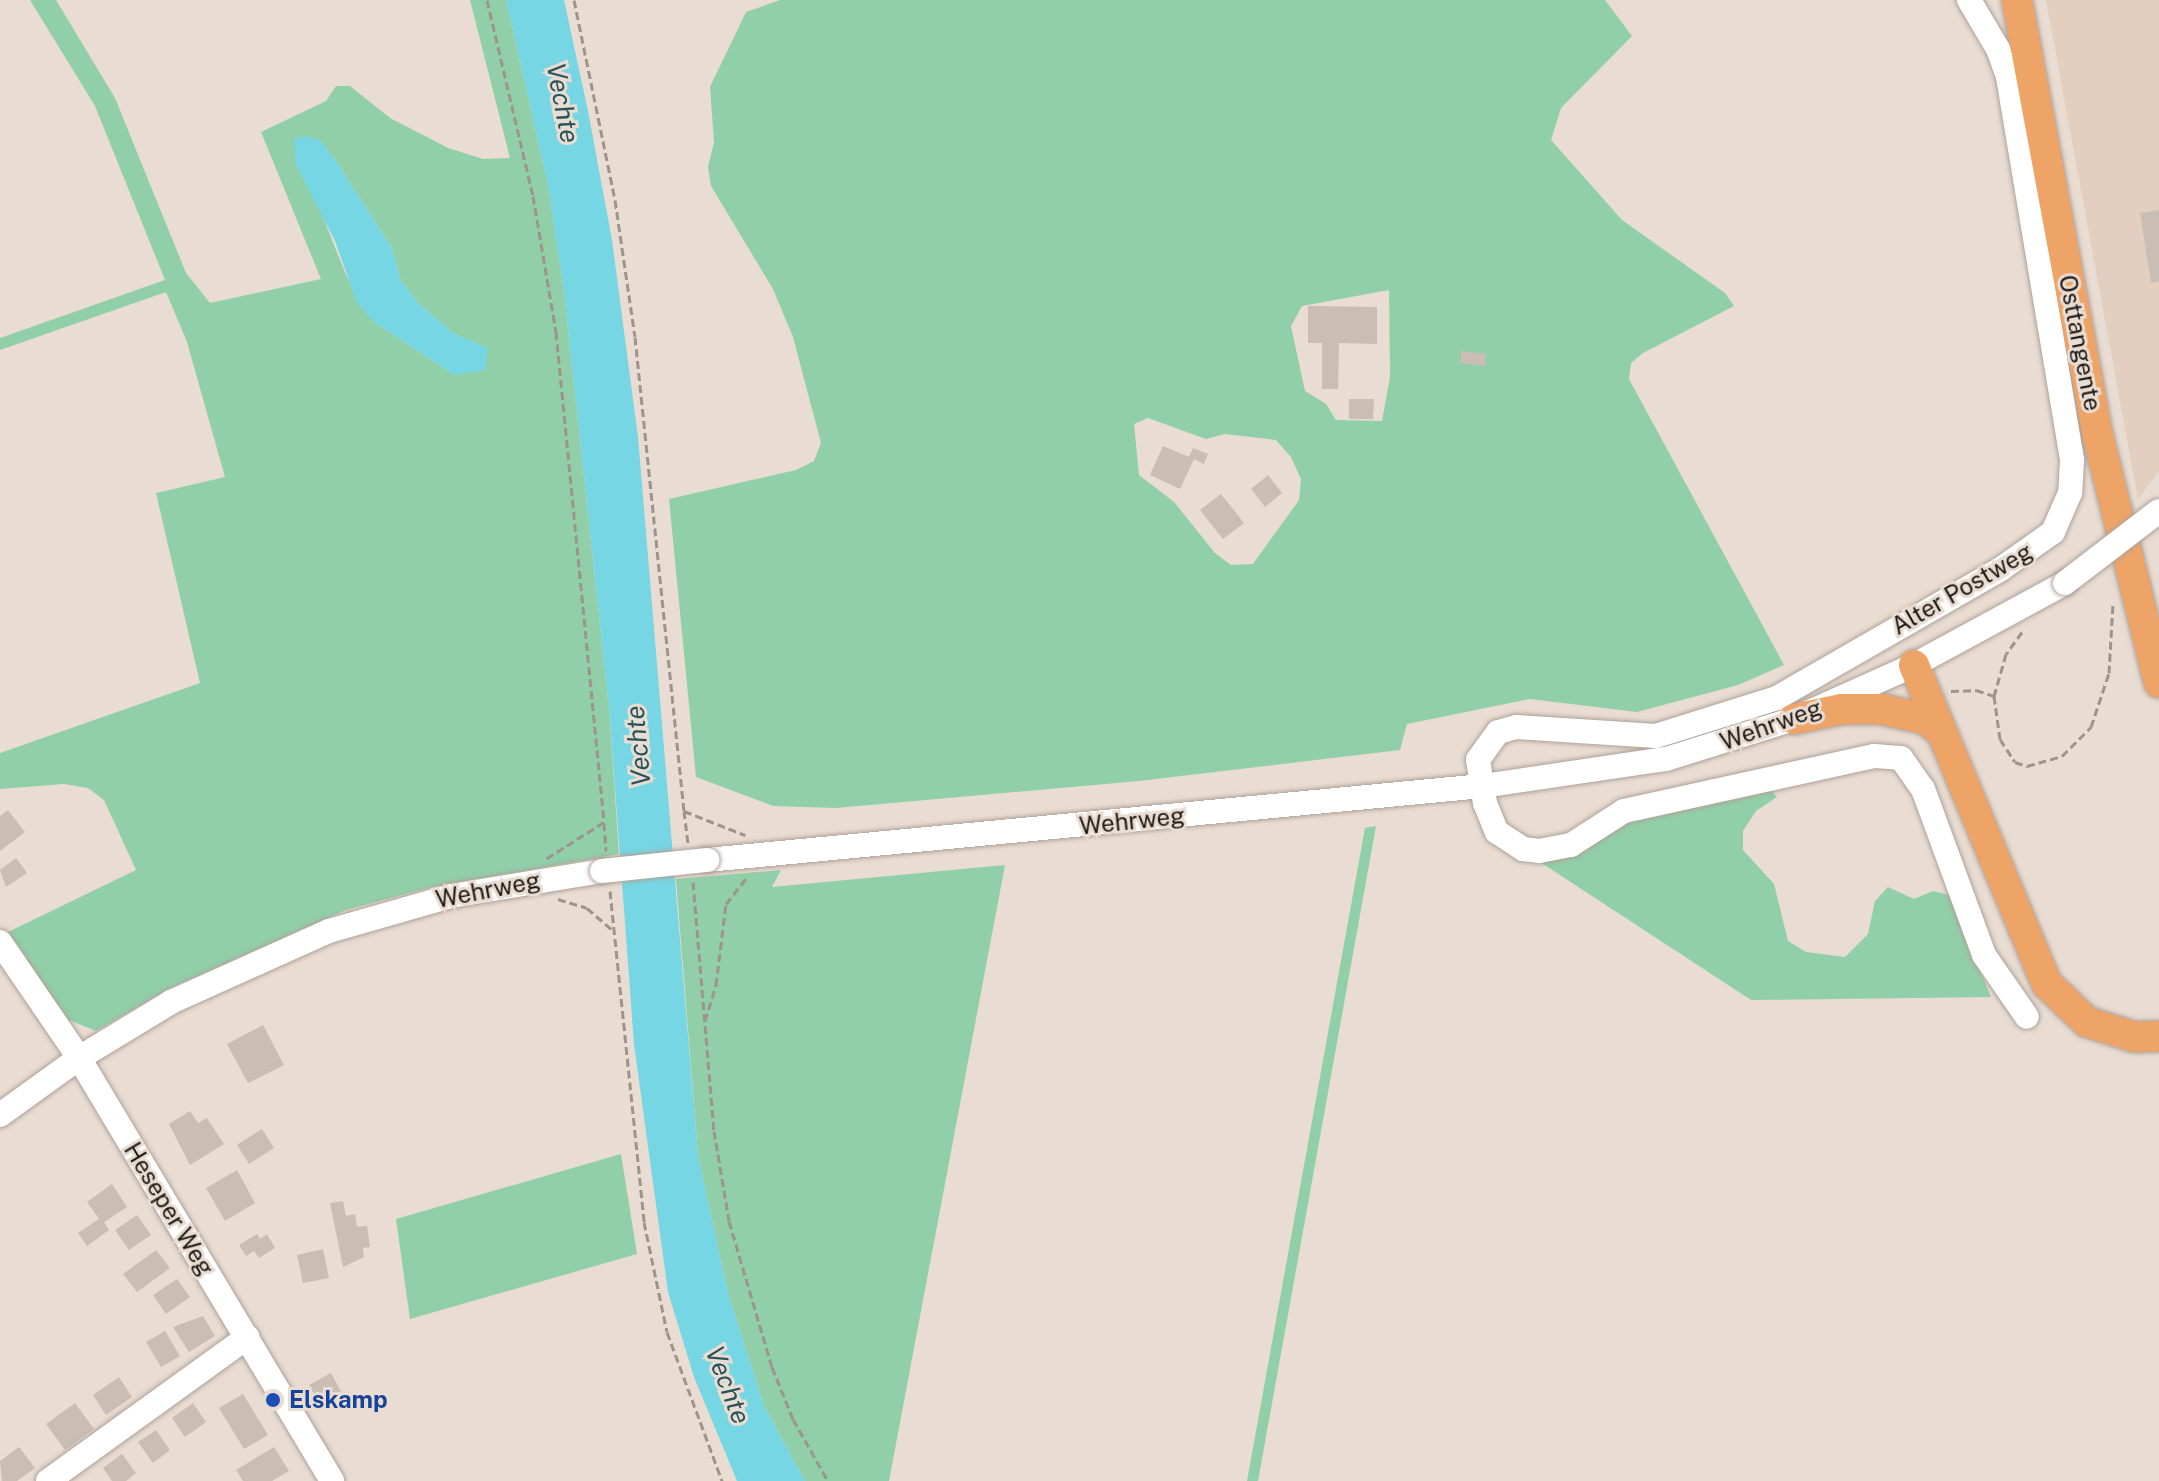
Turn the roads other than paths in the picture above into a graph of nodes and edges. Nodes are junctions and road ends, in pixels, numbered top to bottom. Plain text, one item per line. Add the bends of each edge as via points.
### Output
1 (1969, 0) edge
2 (2017, 0) edge
3 (2159, 511) edge
4 (1914, 665) junction
5 (2159, 683) edge
6 (1794, 719) junction
7 (1941, 731) junction
8 (1483, 786) junction
9 (0, 942) edge
10 (2027, 1017) dead end
11 (2156, 1034) edge
12 (79, 1058) junction
13 (0, 1115) edge
14 (248, 1337) junction
15 (48, 1481) edge
16 (332, 1481) edge

1 - 8 street, Alter Postweg via 2008,77 2072,460 2064,514 2035,548 1777,698 1656,736 1602,736 1536,725 1498,732 1478,760
2 - 5 main road, Osttangente via 2098,436
3 - 4 street, Wehrweg, bridge via 2065,583
4 - 6 street, Wehrweg
4 - 7 main road
6 - 7 main road via 1842,709 1881,709 1903,711
6 - 8 street, Wehrweg via 1666,759
7 - 11 main road via 2047,984 2087,1022 2113,1033
8 - 10 street via 1490,819 1508,841 1523,849 1555,850 1624,811 1874,756 1901,758 1923,789 1984,955
8 - 12 street, Wehrweg, bridge via 606,869 451,896 329,931 171,1002
9 - 12 street, Heseper Weg
12 - 13 street, Wehrweg
12 - 14 street, Heseper Weg
14 - 15 street
14 - 16 street, Heseper Weg

